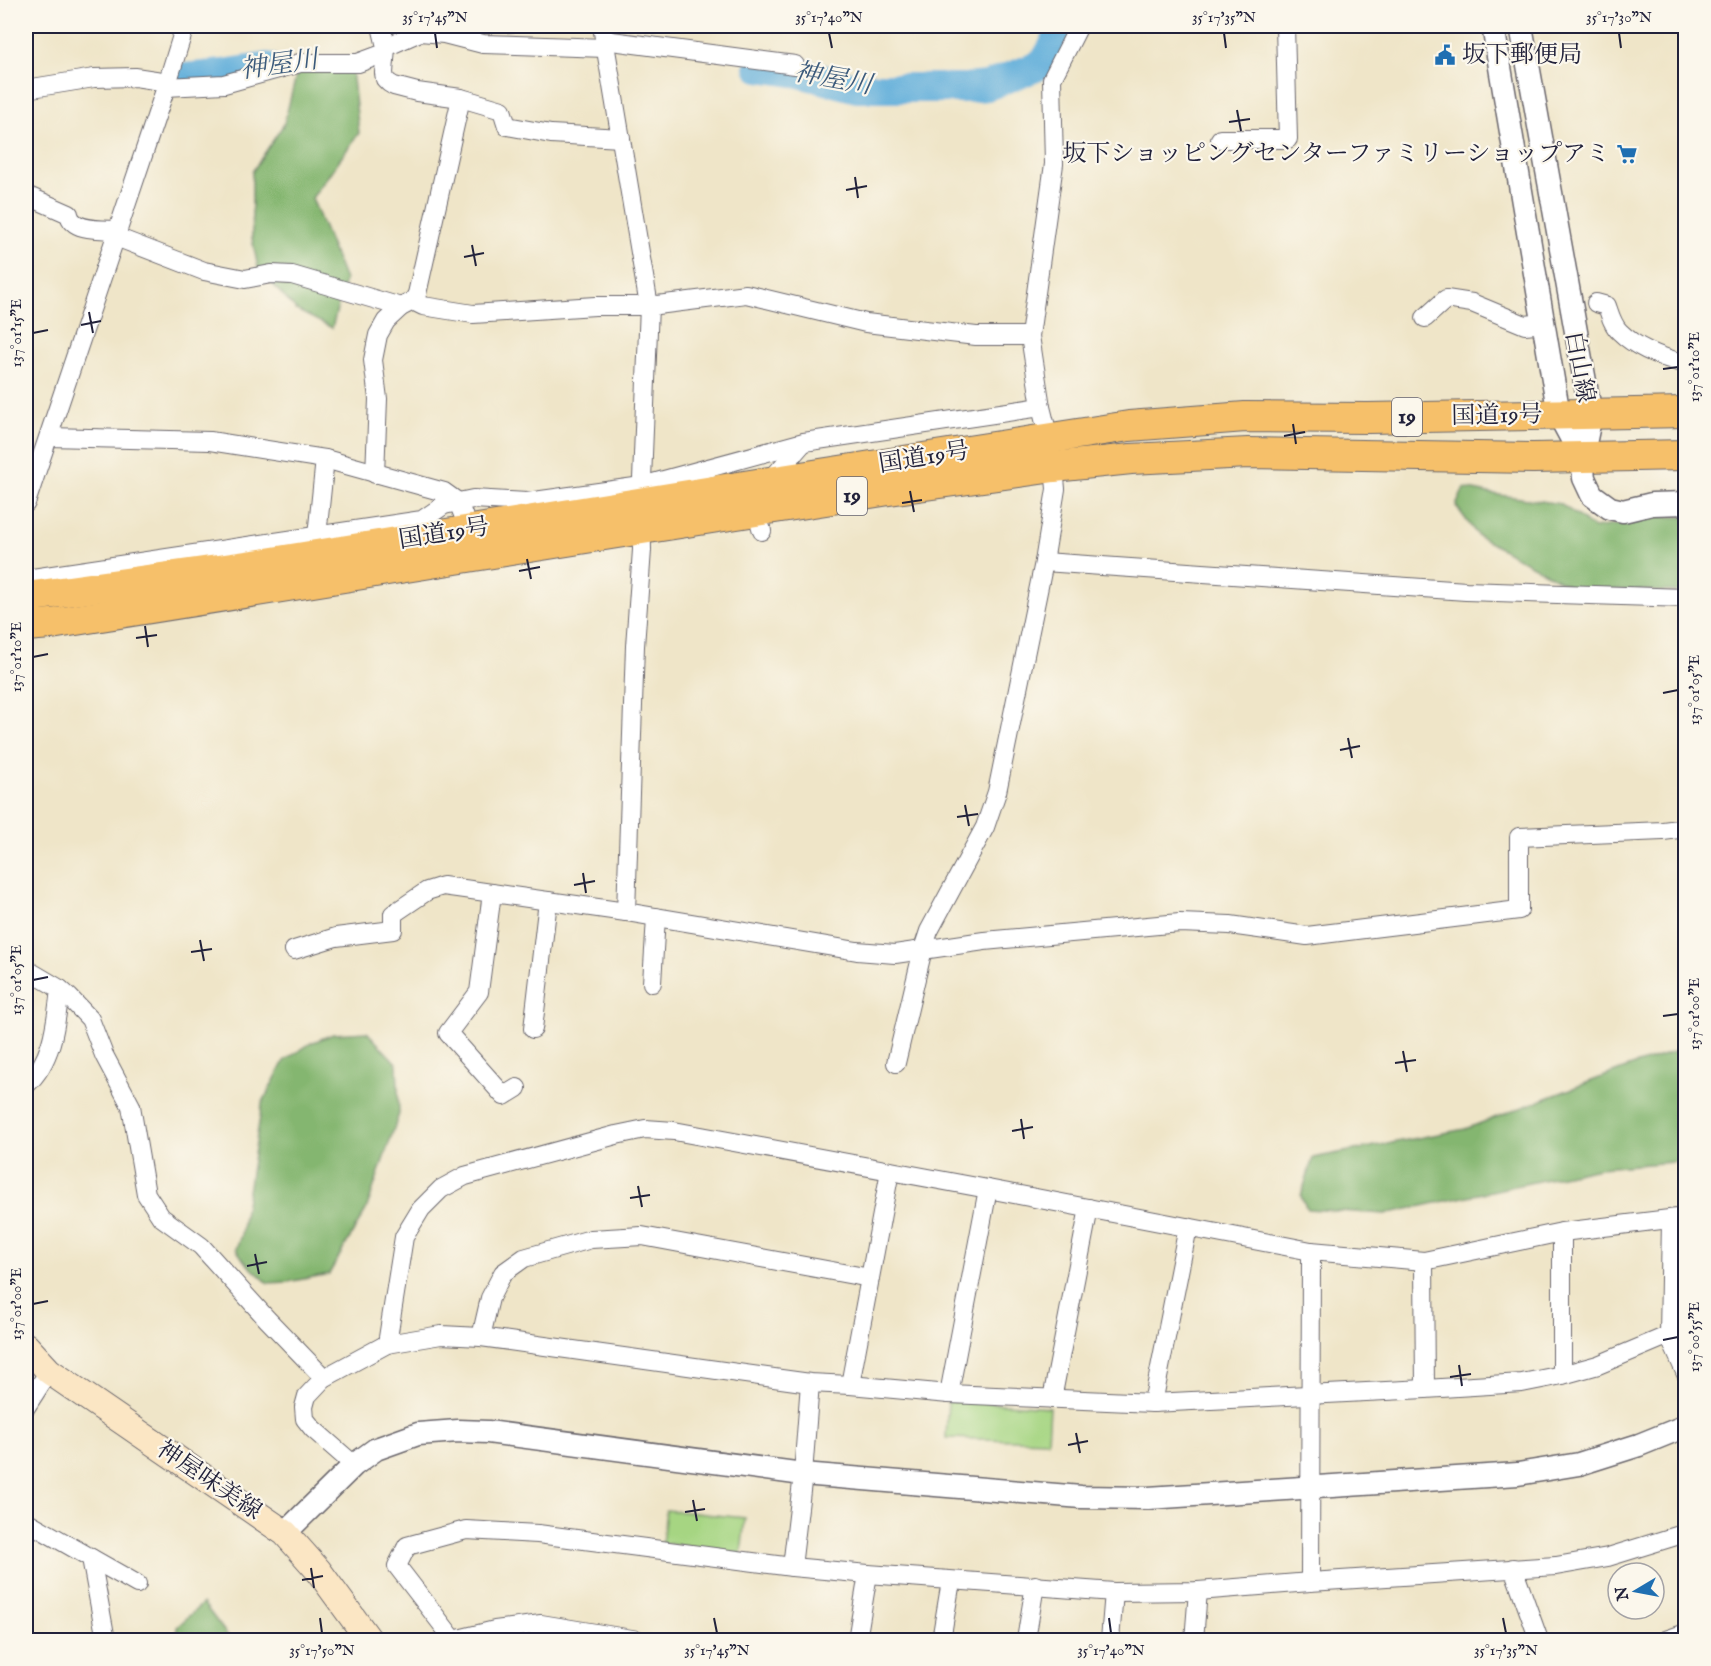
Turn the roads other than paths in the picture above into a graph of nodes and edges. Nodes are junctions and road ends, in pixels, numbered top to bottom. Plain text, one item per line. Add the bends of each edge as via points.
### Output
1 (185, 26) edge
2 (381, 26) edge
3 (1079, 26) edge
4 (1285, 26) edge
5 (1493, 26) edge
6 (1521, 26) edge
7 (604, 38) edge
8 (386, 50) junction
9 (795, 65) dead end
10 (167, 85) junction
11 (26, 89) edge
12 (461, 98) junction
13 (621, 138) junction
14 (1220, 140) dead end
15 (26, 195) edge
16 (117, 233) junction
17 (1596, 303) dead end
18 (407, 304) junction
19 (650, 306) junction
20 (1425, 318) dead end
21 (1544, 323) junction
22 (1030, 336) junction
23 (1686, 364) edge
24 (1041, 407) junction
25 (1686, 412) edge
26 (1559, 415) junction
27 (1592, 415) junction
28 (49, 437) junction
29 (804, 442) junction
30 (1051, 453) junction
31 (1686, 455) edge
32 (1582, 458) junction
33 (325, 459) junction
34 (31, 472) edge
35 (375, 474) junction
36 (769, 482) junction
37 (458, 502) junction
38 (1686, 503) edge
39 (26, 504) edge
40 (642, 506) junction
41 (469, 530) junction
42 (317, 536) junction
43 (1044, 562) junction
44 (26, 579) edge
45 (26, 597) edge
46 (1686, 598) edge
47 (26, 626) edge
48 (1686, 828) edge
49 (492, 893) junction
50 (548, 901) junction
51 (626, 912) junction
52 (656, 917) junction
53 (922, 949) junction
54 (294, 950) dead end
55 (26, 969) edge
56 (652, 983) dead end
57 (60, 989) junction
58 (533, 1029) dead end
59 (896, 1063) dead end
60 (26, 1085) edge
61 (517, 1088) dead end
62 (890, 1171) junction
63 (988, 1189) junction
64 (1089, 1208) junction
65 (1678, 1218) edge
66 (1188, 1227) junction
67 (1562, 1232) junction
68 (1311, 1251) junction
69 (1424, 1261) junction
70 (870, 1278) junction
71 (1677, 1332) edge
72 (481, 1338) junction
73 (387, 1344) junction
74 (26, 1346) edge
75 (49, 1371) junction
76 (1686, 1374) edge
77 (1562, 1375) junction
78 (324, 1378) junction
79 (810, 1383) junction
80 (850, 1385) junction
81 (1425, 1389) junction
82 (949, 1394) junction
83 (1310, 1395) junction
84 (1052, 1400) junction
85 (1154, 1403) junction
86 (26, 1407) edge
87 (1686, 1426) edge
88 (354, 1465) junction
89 (803, 1474) junction
90 (1310, 1488) junction
91 (26, 1521) edge
92 (285, 1533) junction
93 (1686, 1533) edge
94 (91, 1558) junction
95 (792, 1566) junction
96 (1513, 1568) junction
97 (868, 1574) junction
98 (951, 1581) junction
99 (1310, 1582) junction
100 (137, 1584) dead end
101 (1035, 1585) junction
102 (1198, 1591) junction
103 (1114, 1592) junction
104 (1686, 1634) edge
105 (454, 1640) edge
106 (106, 1641) edge
107 (369, 1641) edge
108 (638, 1641) edge
109 (857, 1641) edge
110 (941, 1641) edge
111 (1026, 1641) edge
112 (1110, 1641) edge
113 (1194, 1641) edge
114 (1539, 1641) edge
115 (1666, 1641) edge

1 - 10 street
2 - 8 street
3 - 22 street via 1052,79 1054,164
4 - 14 street via 1288,139
5 - 21 street, 白山線
6 - 27 street, 白山線
7 - 8 street via 483,44 420,32
7 - 9 street
7 - 13 street
8 - 10 street via 358,63 300,63 224,84
8 - 12 street via 384,73 394,86
10 - 11 street via 135,77 94,78
10 - 16 street
12 - 13 street via 502,110 507,126 550,134
12 - 18 street via 417,294
13 - 19 street
15 - 16 street via 69,214 78,226
16 - 18 street via 204,271 245,279 292,275
16 - 28 street
17 - 23 street via 1607,306 1619,331 1640,347
18 - 19 street via 473,314
18 - 35 street via 386,321 378,334 373,360 378,399
19 - 22 street via 746,294 866,322 976,336
19 - 40 street
20 - 21 street via 1446,299 1472,303 1525,325
21 - 26 street, 白山線
22 - 24 street
24 - 29 street
24 - 30 street
25 - 27 highway, 国道19号 / 19
26 - 27 highway, 国道19号 / 19
26 - 30 highway, 国道19号 / 19 via 1245,417 1129,426
26 - 32 street, 白山線
27 - 32 street, 白山線
28 - 33 street via 210,441
28 - 34 street
29 - 36 street
29 - 40 street
30 - 32 highway, 国道19号 / 19 via 1131,459 1248,453
30 - 36 highway, 国道19号 / 19
30 - 40 highway, 国道19号 / 19 via 759,521
30 - 43 street via 1056,489
31 - 32 highway, 国道19号 / 19
32 - 38 street via 1584,478 1592,495 1610,508 1623,512 1652,504
33 - 35 street
33 - 42 street
34 - 39 street
35 - 37 street via 444,492
36 - 40 highway, 国道19号 / 19
37 - 40 street via 473,499
37 - 41 street
37 - 42 street via 444,505 422,520
40 - 41 highway, 国道19号 / 19
40 - 47 highway, 国道19号 / 19
40 - 51 street
41 - 45 highway, 国道19号 / 19
42 - 44 street
43 - 46 street via 1466,591
43 - 53 street via 997,792 985,827
48 - 53 street via 1519,837 1519,910 1307,936 1230,925 1180,923
49 - 50 street
49 - 54 street via 443,886 427,891 393,914 393,930 336,937
49 - 61 street via 479,992 448,1033 504,1096
50 - 51 street
50 - 58 street
51 - 52 street
52 - 53 street via 857,951 895,954
52 - 56 street
53 - 59 street
55 - 57 street
57 - 60 street via 46,1057
57 - 78 street via 90,1019 104,1055 132,1106 146,1194 161,1217 201,1246
62 - 63 street
62 - 70 street
62 - 73 street via 645,1129 465,1176 441,1189 421,1209 404,1237
63 - 64 street
63 - 82 street
64 - 66 street
64 - 84 street
65 - 67 street
65 - 71 street
66 - 68 street
66 - 85 street
67 - 69 street
67 - 77 street
68 - 69 street
68 - 83 street
69 - 81 street
70 - 72 street via 642,1236 591,1239 524,1258 503,1273 490,1298
70 - 80 street
71 - 76 street
71 - 77 street via 1598,1365
72 - 73 street via 441,1335
72 - 79 street
73 - 78 street
74 - 75 main road, 神屋味美線
75 - 86 street
75 - 92 main road, 神屋味美線
77 - 81 street via 1522,1383
78 - 88 street via 307,1396 305,1419
79 - 80 street
79 - 89 street
80 - 82 street
81 - 83 street
82 - 84 street
83 - 85 street
83 - 90 street
84 - 85 street
87 - 90 street via 1579,1464 1518,1474
88 - 89 street via 376,1449 418,1434 468,1431
88 - 92 street
89 - 90 street via 1081,1497 1179,1497
89 - 95 street
90 - 99 street
91 - 94 street
92 - 107 main road, 神屋味美線 via 318,1570
93 - 96 street via 1608,1557
94 - 100 street
94 - 106 street
95 - 97 street
95 - 105 street via 538,1534 466,1530 406,1546 397,1566
96 - 99 street
96 - 114 street
97 - 98 street
97 - 109 street
98 - 101 street
98 - 110 street
99 - 102 street
101 - 103 street
101 - 111 street
102 - 103 street
102 - 113 street
103 - 112 street
104 - 115 street
105 - 108 street via 541,1624

